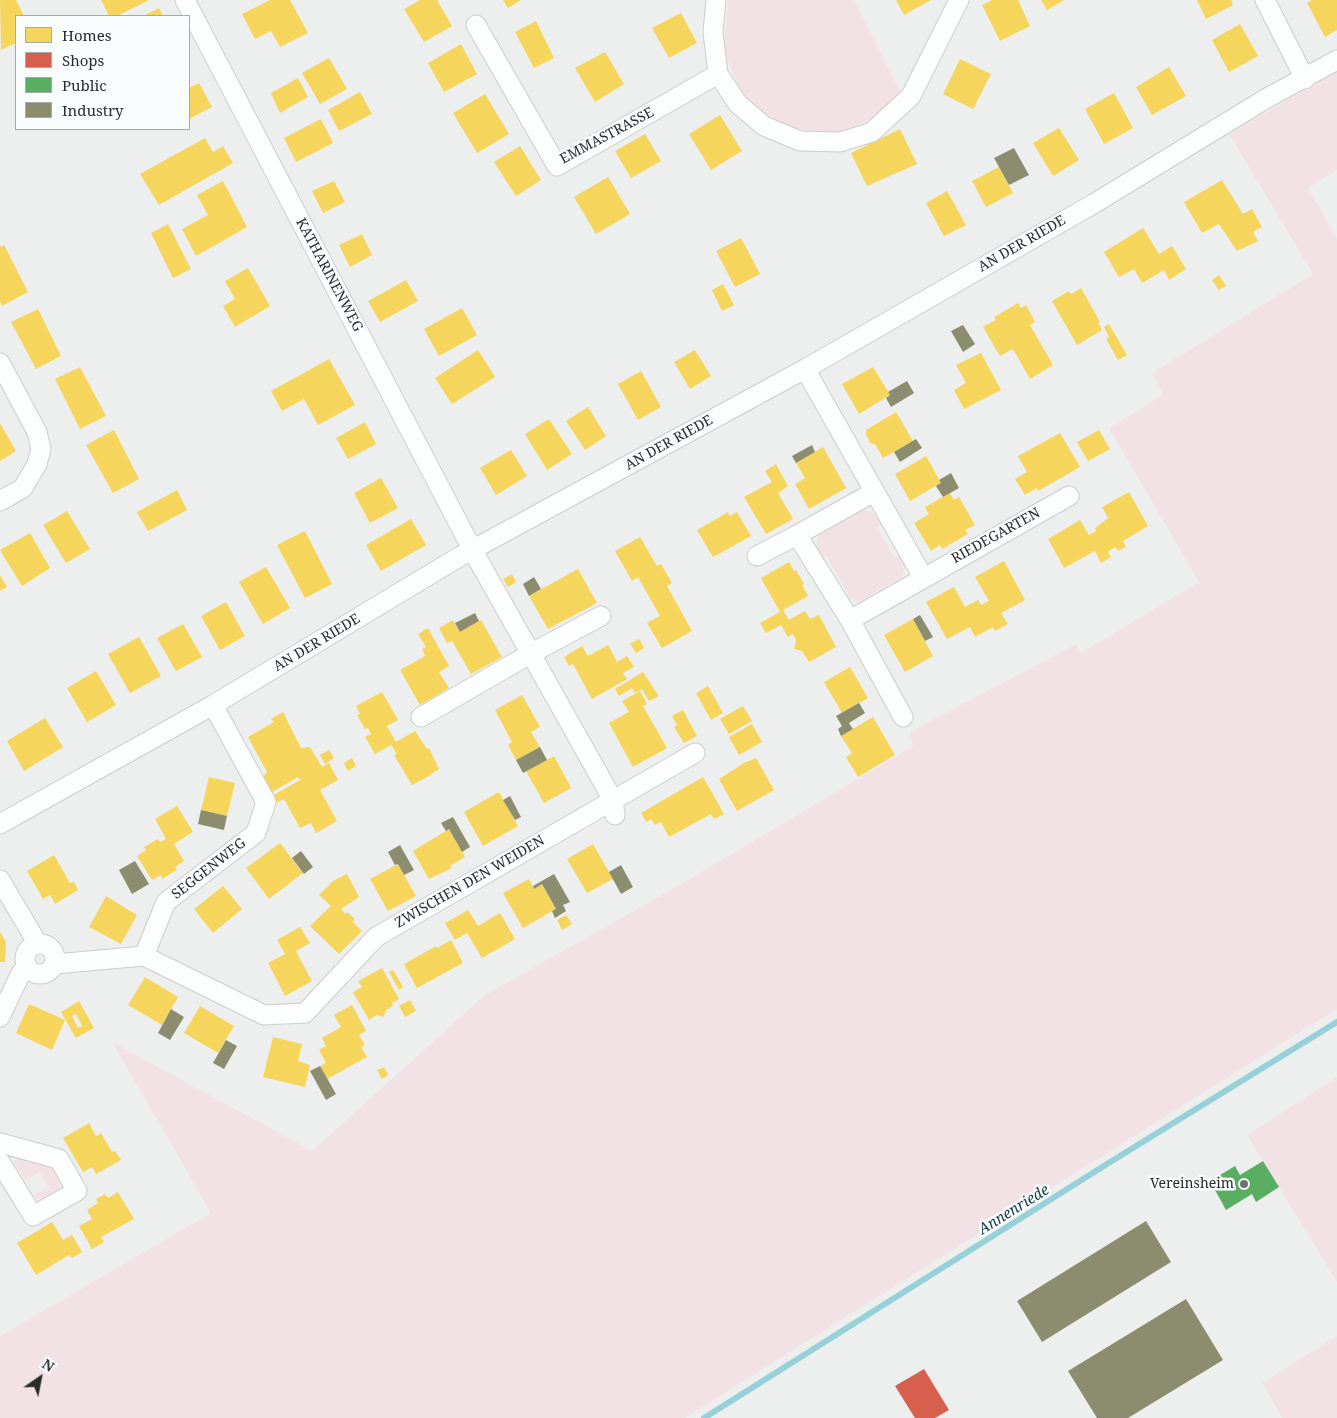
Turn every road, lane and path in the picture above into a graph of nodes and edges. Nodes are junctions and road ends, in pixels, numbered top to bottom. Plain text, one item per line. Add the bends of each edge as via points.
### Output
1 (185, 0) edge
2 (716, 0) edge
3 (959, 0) edge
4 (1265, 0) edge
5 (476, 25) dead end
6 (1337, 60) edge
7 (718, 74) junction
8 (1305, 79) junction
9 (0, 363) edge
10 (805, 369) junction
11 (874, 492) junction
12 (1069, 496) dead end
13 (0, 500) edge
14 (797, 535) junction
15 (472, 550) junction
16 (757, 556) dead end
17 (923, 577) junction
18 (601, 616) dead end
19 (850, 620) junction
20 (530, 654) junction
21 (213, 705) junction
22 (903, 717) dead end
23 (421, 718) dead end
24 (695, 753) dead end
25 (614, 808) junction
26 (0, 824) edge
27 (0, 880) edge
28 (38, 944) junction
29 (144, 956) junction
30 (55, 964) junction
31 (27, 967) junction
32 (0, 1017) edge
33 (0, 1143) edge
34 (0, 1162) edge

1 - 15 street, KATHARINENWEG
2 - 7 street via 713,32
3 - 7 street via 911,96 872,132 840,142 800,141 764,126 738,104
4 - 8 street
5 - 7 street, EMMASTRASSE via 557,166
6 - 8 street, AN DER RIEDE
8 - 10 street, AN DER RIEDE via 1267,98 1095,202
9 - 13 street via 37,432 40,449 37,464 23,488
10 - 11 street
10 - 15 street, AN DER RIEDE
11 - 14 street
11 - 17 street
12 - 17 street, RIEDEGARTEN
14 - 16 street
14 - 19 street
15 - 20 street
15 - 21 street, AN DER RIEDE
17 - 19 street, RIEDEGARTEN
18 - 20 street
19 - 22 street
20 - 23 street
20 - 25 street
21 - 26 street, AN DER RIEDE
21 - 29 street, SEGGENWEG via 266,802 256,833 166,902
24 - 25 street, ZWISCHEN DEN WEIDEN
25 - 29 street, ZWISCHEN DEN WEIDEN via 376,937 305,1013 264,1015
27 - 28 street
28 - 30 street via 46,944 52,949
28 - 31 street via 26,953
29 - 30 street
30 - 31 street via 42,975
31 - 32 street via 21,972
33 - 34 street via 59,1159 77,1191 33,1216

